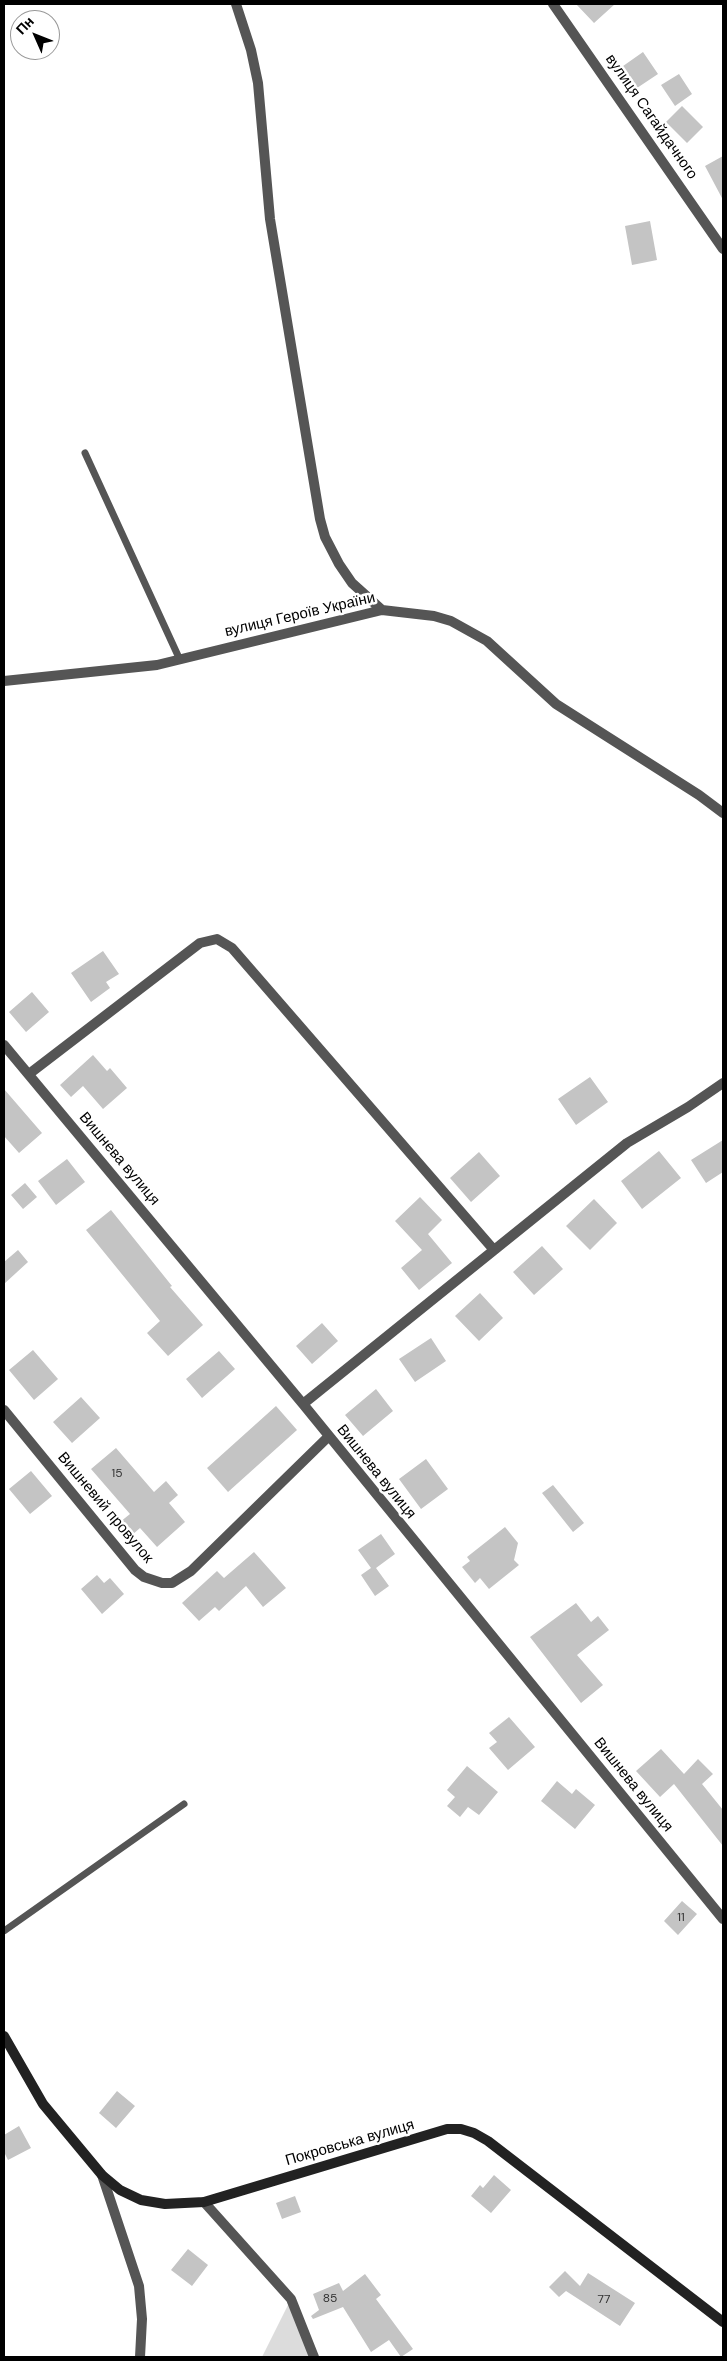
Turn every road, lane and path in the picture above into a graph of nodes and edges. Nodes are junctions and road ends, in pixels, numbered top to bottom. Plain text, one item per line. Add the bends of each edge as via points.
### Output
1 (236, 4) edge
2 (553, 4) edge
3 (723, 249) edge
4 (85, 453) dead end
5 (382, 610) junction
6 (180, 660) junction
7 (4, 681) edge
8 (723, 813) edge
9 (4, 1045) edge
10 (29, 1074) junction
11 (723, 1083) edge
12 (494, 1250) junction
13 (303, 1404) junction
14 (4, 1410) edge
15 (328, 1437) junction
16 (184, 1804) dead end
17 (723, 1919) edge
18 (4, 1931) edge
19 (4, 2036) edge
20 (102, 2175) junction
21 (204, 2202) junction
22 (723, 2322) edge
23 (140, 2357) edge
24 (314, 2357) edge

1 - 5 street via 258,83 270,219 320,520 339,564 352,583
2 - 3 street, вулиця Сагайдачного
4 - 6 lane
5 - 6 street, вулиця Героїв України
5 - 8 street, вулиця Героїв України via 434,616 469,630 502,653 563,709
6 - 7 street, вулиця Героїв України via 134,669
9 - 10 street, Вишнева вулиця
10 - 12 street via 200,943 218,939 232,948
10 - 13 street, Вишнева вулиця
11 - 12 street via 627,1143
12 - 13 street
13 - 15 street, Вишнева вулиця
14 - 15 street, Вишневий провулок via 135,1570 162,1583 172,1583 191,1571
15 - 17 street, Вишнева вулиця
16 - 18 lane
19 - 20 street, Покровська вулиця via 43,2104
20 - 21 street, Покровська вулиця via 120,2190 141,2200 165,2204
20 - 23 street via 139,2286 142,2319
21 - 22 street, Покровська вулиця via 447,2129 461,2129 488,2141
21 - 24 street via 291,2299

